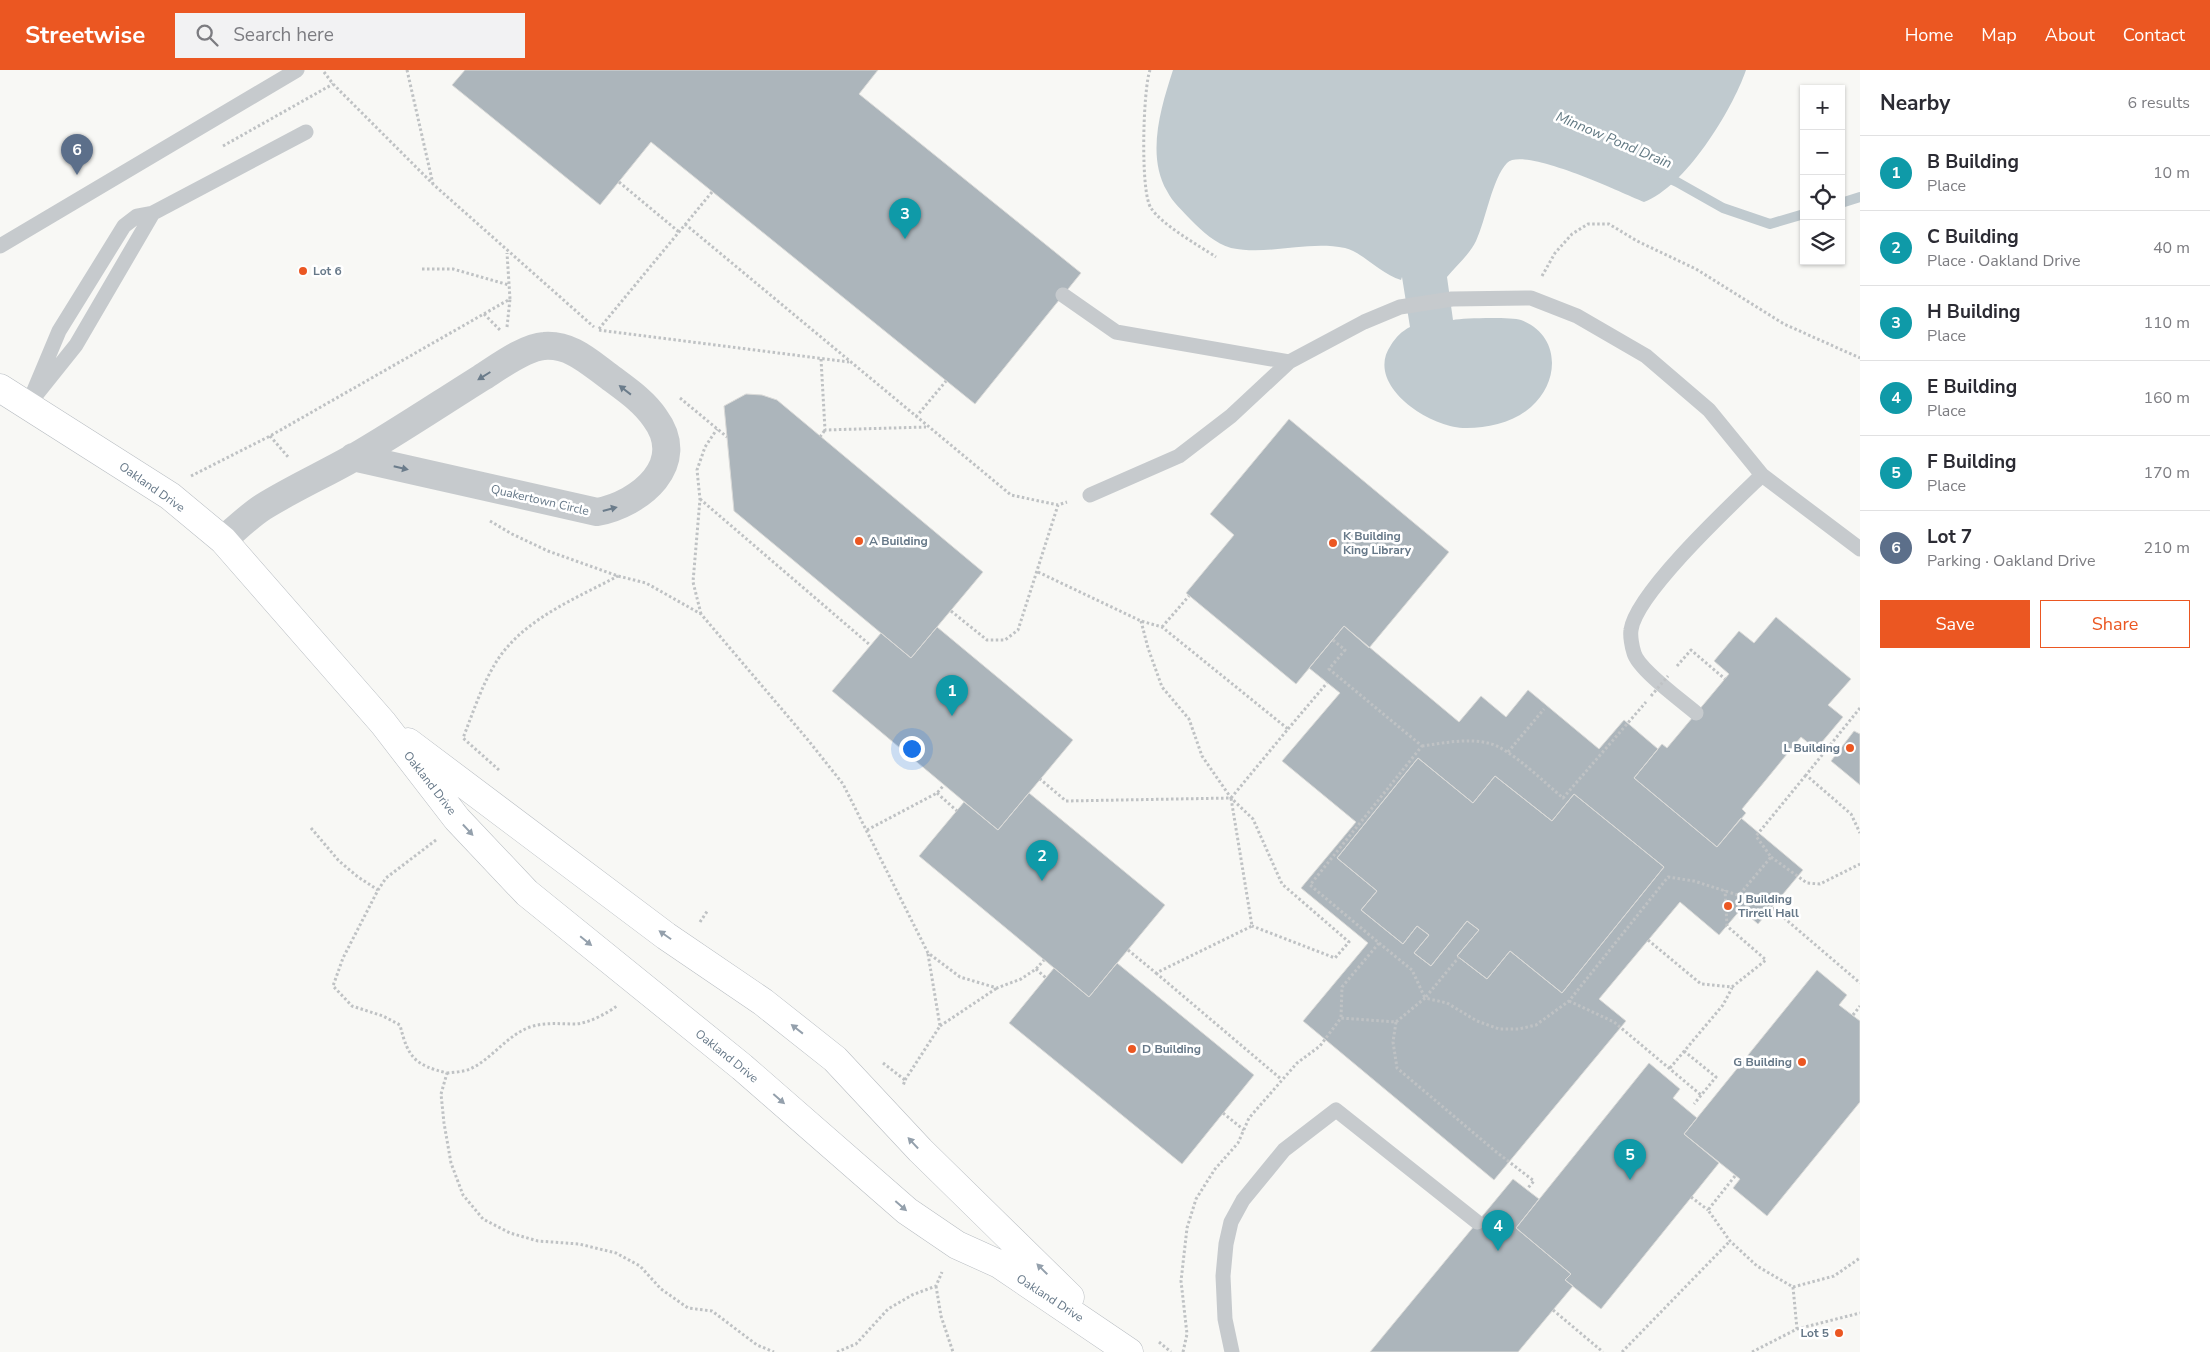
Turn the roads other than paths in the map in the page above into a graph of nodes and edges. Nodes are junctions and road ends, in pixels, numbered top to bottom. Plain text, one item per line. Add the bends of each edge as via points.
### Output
1 (297, 70) edge
2 (306, 132) dead end
3 (153, 213) junction
4 (0, 246) edge
5 (1063, 295) dead end
6 (1289, 362) junction
7 (0, 388) edge
8 (28, 405) junction
9 (353, 457) junction
10 (1762, 475) junction
11 (1090, 495) road end
12 (223, 540) junction
13 (1860, 549) edge
14 (1696, 713) dead end
15 (383, 723) junction
16 (1477, 1222) dead end
17 (1121, 1346) edge
18 (1232, 1352) edge

1 - 4 lane
2 - 3 lane
3 - 8 lane via 76,345
3 - 8 lane via 137,216 124,226 59,331
5 - 6 lane via 1116,332
6 - 10 lane via 1364,322 1400,307 1452,299 1531,298 1577,316 1646,356 1709,410
6 - 11 lane via 1231,416 1178,456
7 - 8 street, Oakland Drive
8 - 12 street, Oakland Drive via 170,496
9 -> 9 street, Quakertown Circle via 597,512 615,509 651,486 662,468 666,450 664,432 645,405 582,356 562,347 543,346 512,359
9 - 12 street, Quakertown Circle via 262,507
10 - 13 lane
10 - 14 lane via 1682,556 1644,601 1631,630 1634,655 1645,670
12 - 15 street, Oakland Drive
17 -> 15 street, Oakland Drive via 920,1150 835,1059 763,1002 658,930
15 -> 17 street, Oakland Drive via 457,818 527,893 742,1067 907,1211 957,1245 999,1264
16 - 18 lane via 1336,1110 1284,1150 1243,1200 1231,1222 1223,1276 1225,1320

